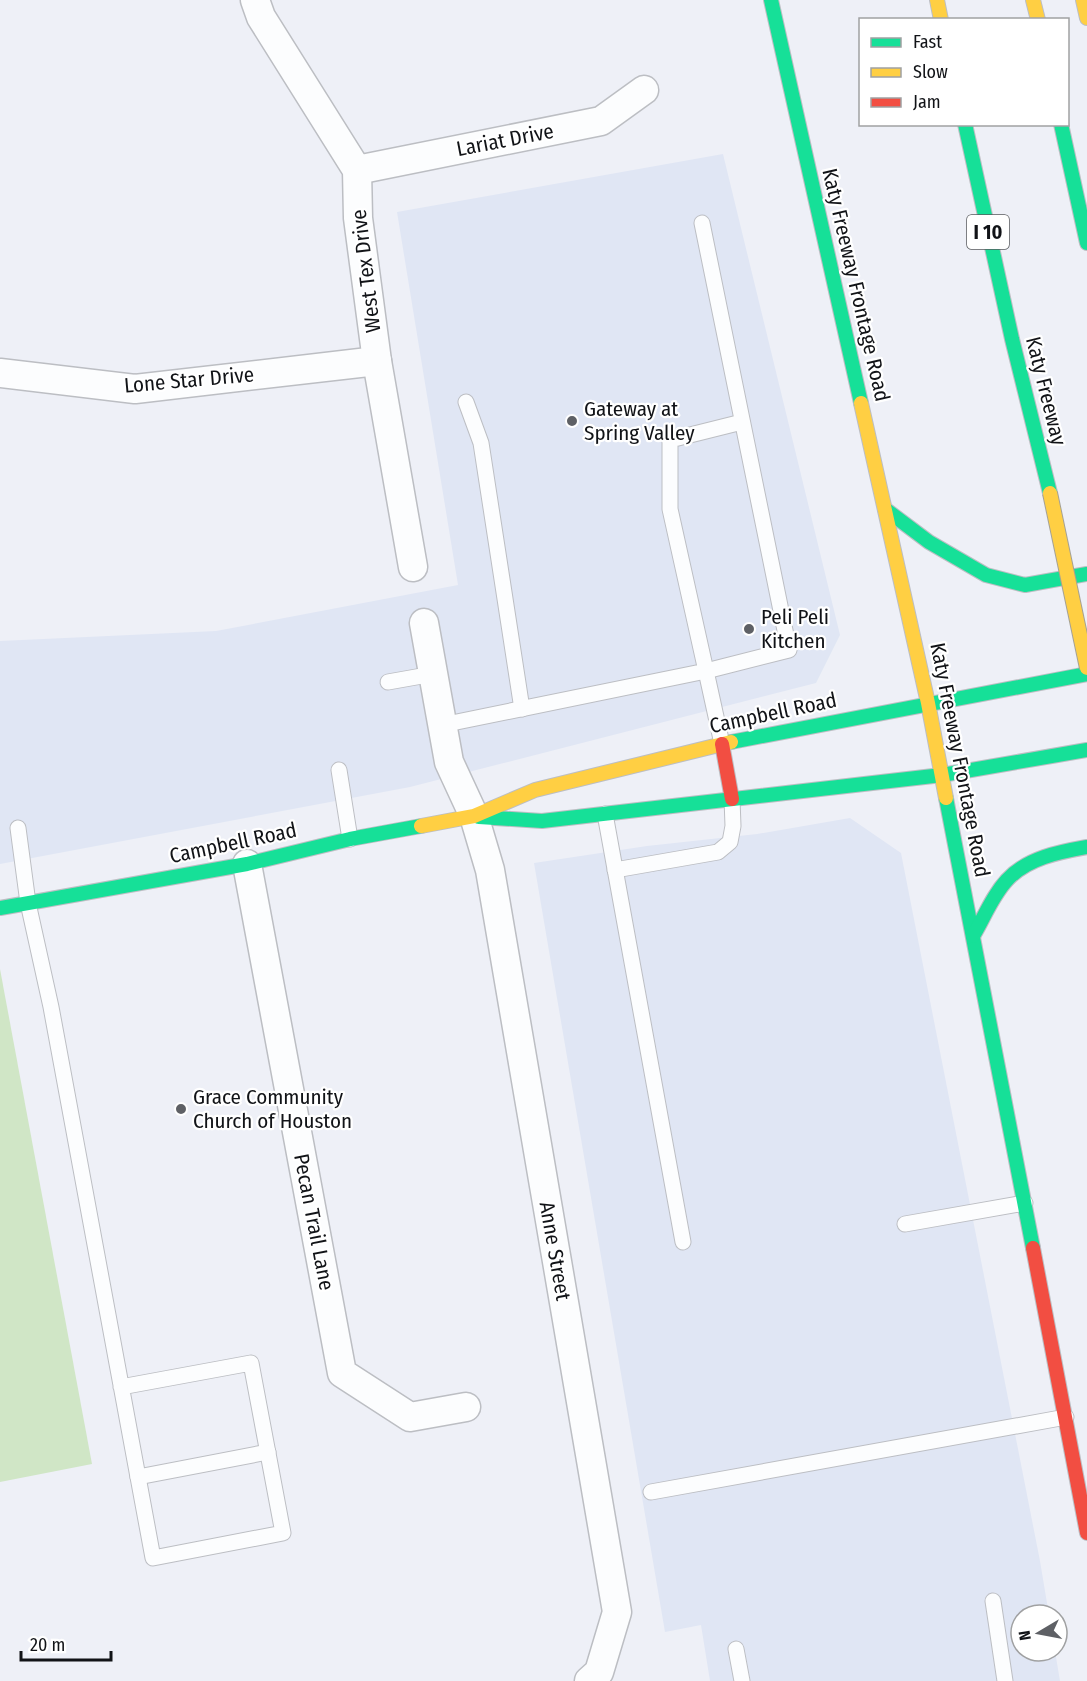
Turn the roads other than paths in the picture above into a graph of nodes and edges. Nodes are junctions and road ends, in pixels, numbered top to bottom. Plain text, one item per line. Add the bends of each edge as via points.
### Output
1 (255, 0) edge
2 (771, 0) edge
3 (937, 0) edge
4 (1033, 0) edge
5 (1083, 0) edge
6 (941, 18) edge
7 (1038, 18) edge
8 (1087, 18) edge
9 (644, 90) dead end
10 (964, 126) edge
11 (1061, 126) edge
12 (357, 170) junction
13 (702, 223) dead end
14 (1087, 243) edge
15 (377, 360) junction
16 (0, 373) edge
17 (466, 402) dead end
18 (742, 422) junction
19 (885, 509) junction
20 (413, 567) dead end
21 (1087, 574) edge
22 (424, 622) dead end
23 (1087, 668) edge
24 (706, 671) junction
25 (433, 674) junction
26 (1087, 674) edge
27 (388, 682) dead end
28 (928, 703) junction
29 (522, 709) junction
30 (442, 725) junction
31 (723, 744) junction
32 (1087, 750) edge
33 (339, 770) dead end
34 (942, 775) junction
35 (732, 799) junction
36 (605, 814) junction
37 (474, 816) junction
38 (18, 828) dead end
39 (350, 838) junction
40 (1087, 847) edge
41 (246, 864) junction
42 (615, 870) junction
43 (28, 903) junction
44 (0, 908) edge
45 (973, 936) junction
46 (1025, 1203) junction
47 (904, 1224) dead end
48 (683, 1242) dead end
49 (121, 1387) junction
50 (466, 1407) dead end
51 (1066, 1417) junction
52 (268, 1452) junction
53 (138, 1477) junction
54 (651, 1492) dead end
55 (1087, 1533) edge
56 (993, 1601) dead end
57 (736, 1649) dead end
58 (589, 1681) edge
59 (742, 1681) edge
60 (1005, 1681) edge

1 - 12 street via 261,16
2 - 19 main road, Katy Freeway Frontage Road
3 - 6 main road
4 - 7 main road
5 - 8 main road
9 - 12 street, Lariat Drive via 602,121
10 - 23 main road, Katy Freeway / I 10, bridge
11 - 14 main road
12 - 15 street, West Tex Drive via 358,218
13 - 18 lane
15 - 16 street, Lone Star Drive via 135,389
15 - 20 street, West Tex Drive
17 - 29 lane via 481,443
18 - 24 lane via 670,440 670,509
18 - 24 lane via 789,650
19 - 21 main road via 930,542 986,575 1025,585
19 - 28 main road, Katy Freeway Frontage Road
22 - 25 street
24 - 29 lane
24 - 31 lane
25 - 27 lane
25 - 30 street
26 - 28 main road, Campbell Road
28 - 31 main road, Campbell Road
28 - 34 main road, Katy Freeway Frontage Road
29 - 30 lane
30 - 37 street via 449,762
31 - 35 main road
31 - 37 main road, Campbell Road via 535,790
32 - 34 main road, Campbell Road
33 - 39 lane
34 - 35 main road, Campbell Road
34 - 45 main road, Katy Freeway Frontage Road
35 - 36 main road, Campbell Road
35 - 42 lane via 730,842 718,852
36 - 37 main road, Campbell Road via 542,821
36 - 42 lane
37 - 39 main road, Campbell Road
37 - 58 street, Anne Street via 490,870 617,1612 599,1672
38 - 43 lane
39 - 41 main road, Campbell Road
40 - 45 main road via 1058,852 1026,866 1007,880
41 - 43 main road, Campbell Road
41 - 50 street, Pecan Trail Lane via 342,1373 410,1417
42 - 48 lane
43 - 44 main road, Campbell Road
43 - 49 lane
45 - 46 main road, Katy Freeway Frontage Road
46 - 47 lane
46 - 51 main road, Katy Freeway Frontage Road
49 - 52 lane via 251,1363
49 - 53 lane
51 - 54 lane
51 - 55 main road, Katy Freeway Frontage Road
52 - 53 lane
52 - 53 lane via 283,1533 272,1536 153,1558
56 - 60 lane
57 - 59 lane

